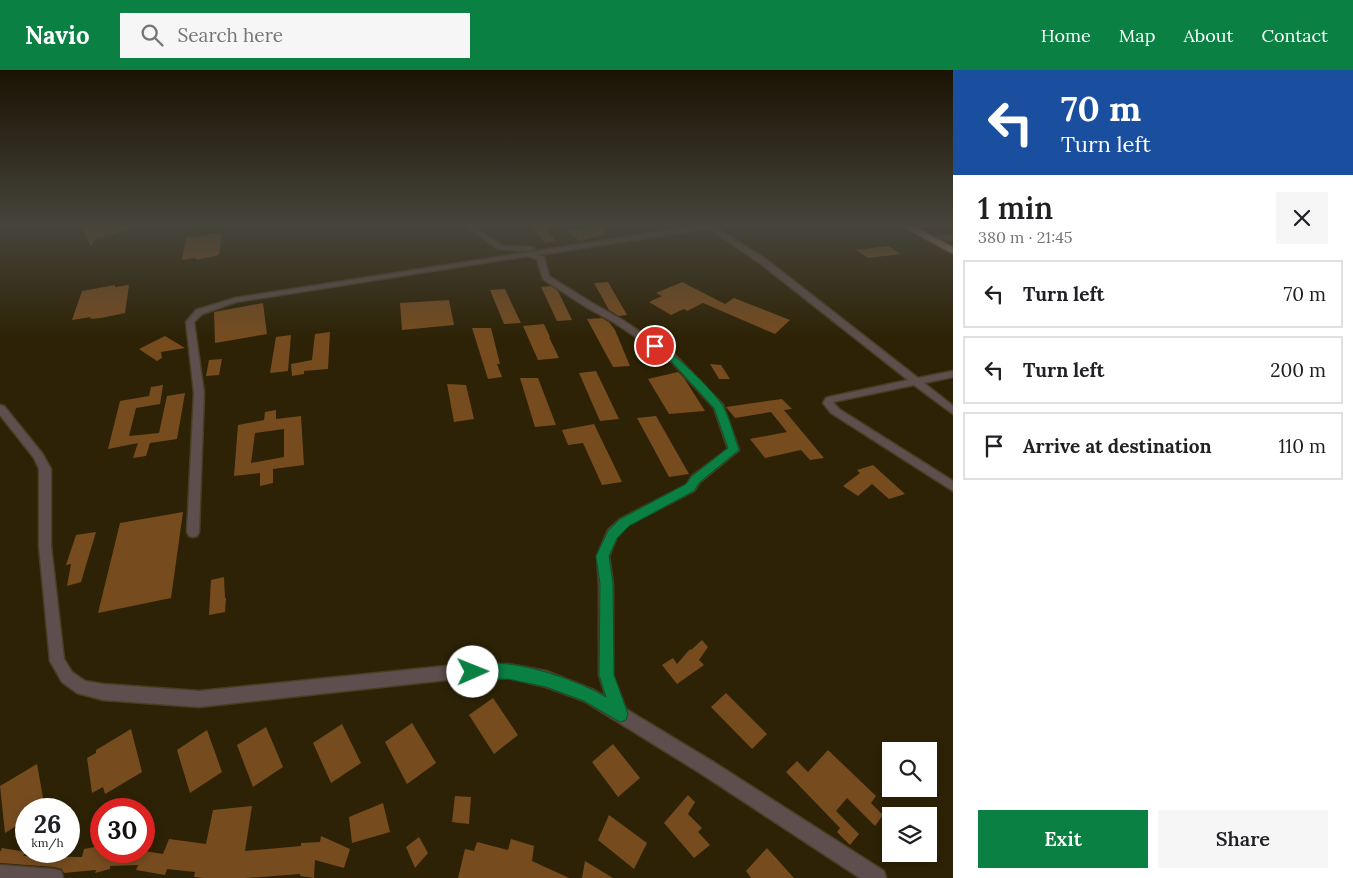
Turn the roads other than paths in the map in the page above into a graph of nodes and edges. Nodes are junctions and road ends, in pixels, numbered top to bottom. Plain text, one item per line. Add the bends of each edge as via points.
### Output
1 (476, 264) edge
2 (542, 264) edge
3 (766, 264) edge
4 (953, 374) edge
5 (917, 382) junction
6 (0, 408) edge
7 (953, 411) edge
8 (953, 487) edge
9 (193, 532) dead end
10 (620, 714) junction
11 (0, 874) edge
12 (54, 878) edge
13 (877, 878) edge

1 - 9 street via 235,300 192,318 189,329 199,393
2 - 10 street via 546,277 673,358 718,407 734,450 696,479 690,488 624,522 612,534 602,556 606,584 606,675
3 - 5 street
4 - 5 street
5 - 7 street
5 - 8 street via 828,403 835,411
6 - 10 street via 45,469 45,546 57,660 68,677 82,688 199,699 456,672 508,671 546,679 589,696
10 - 13 street
11 - 12 street

